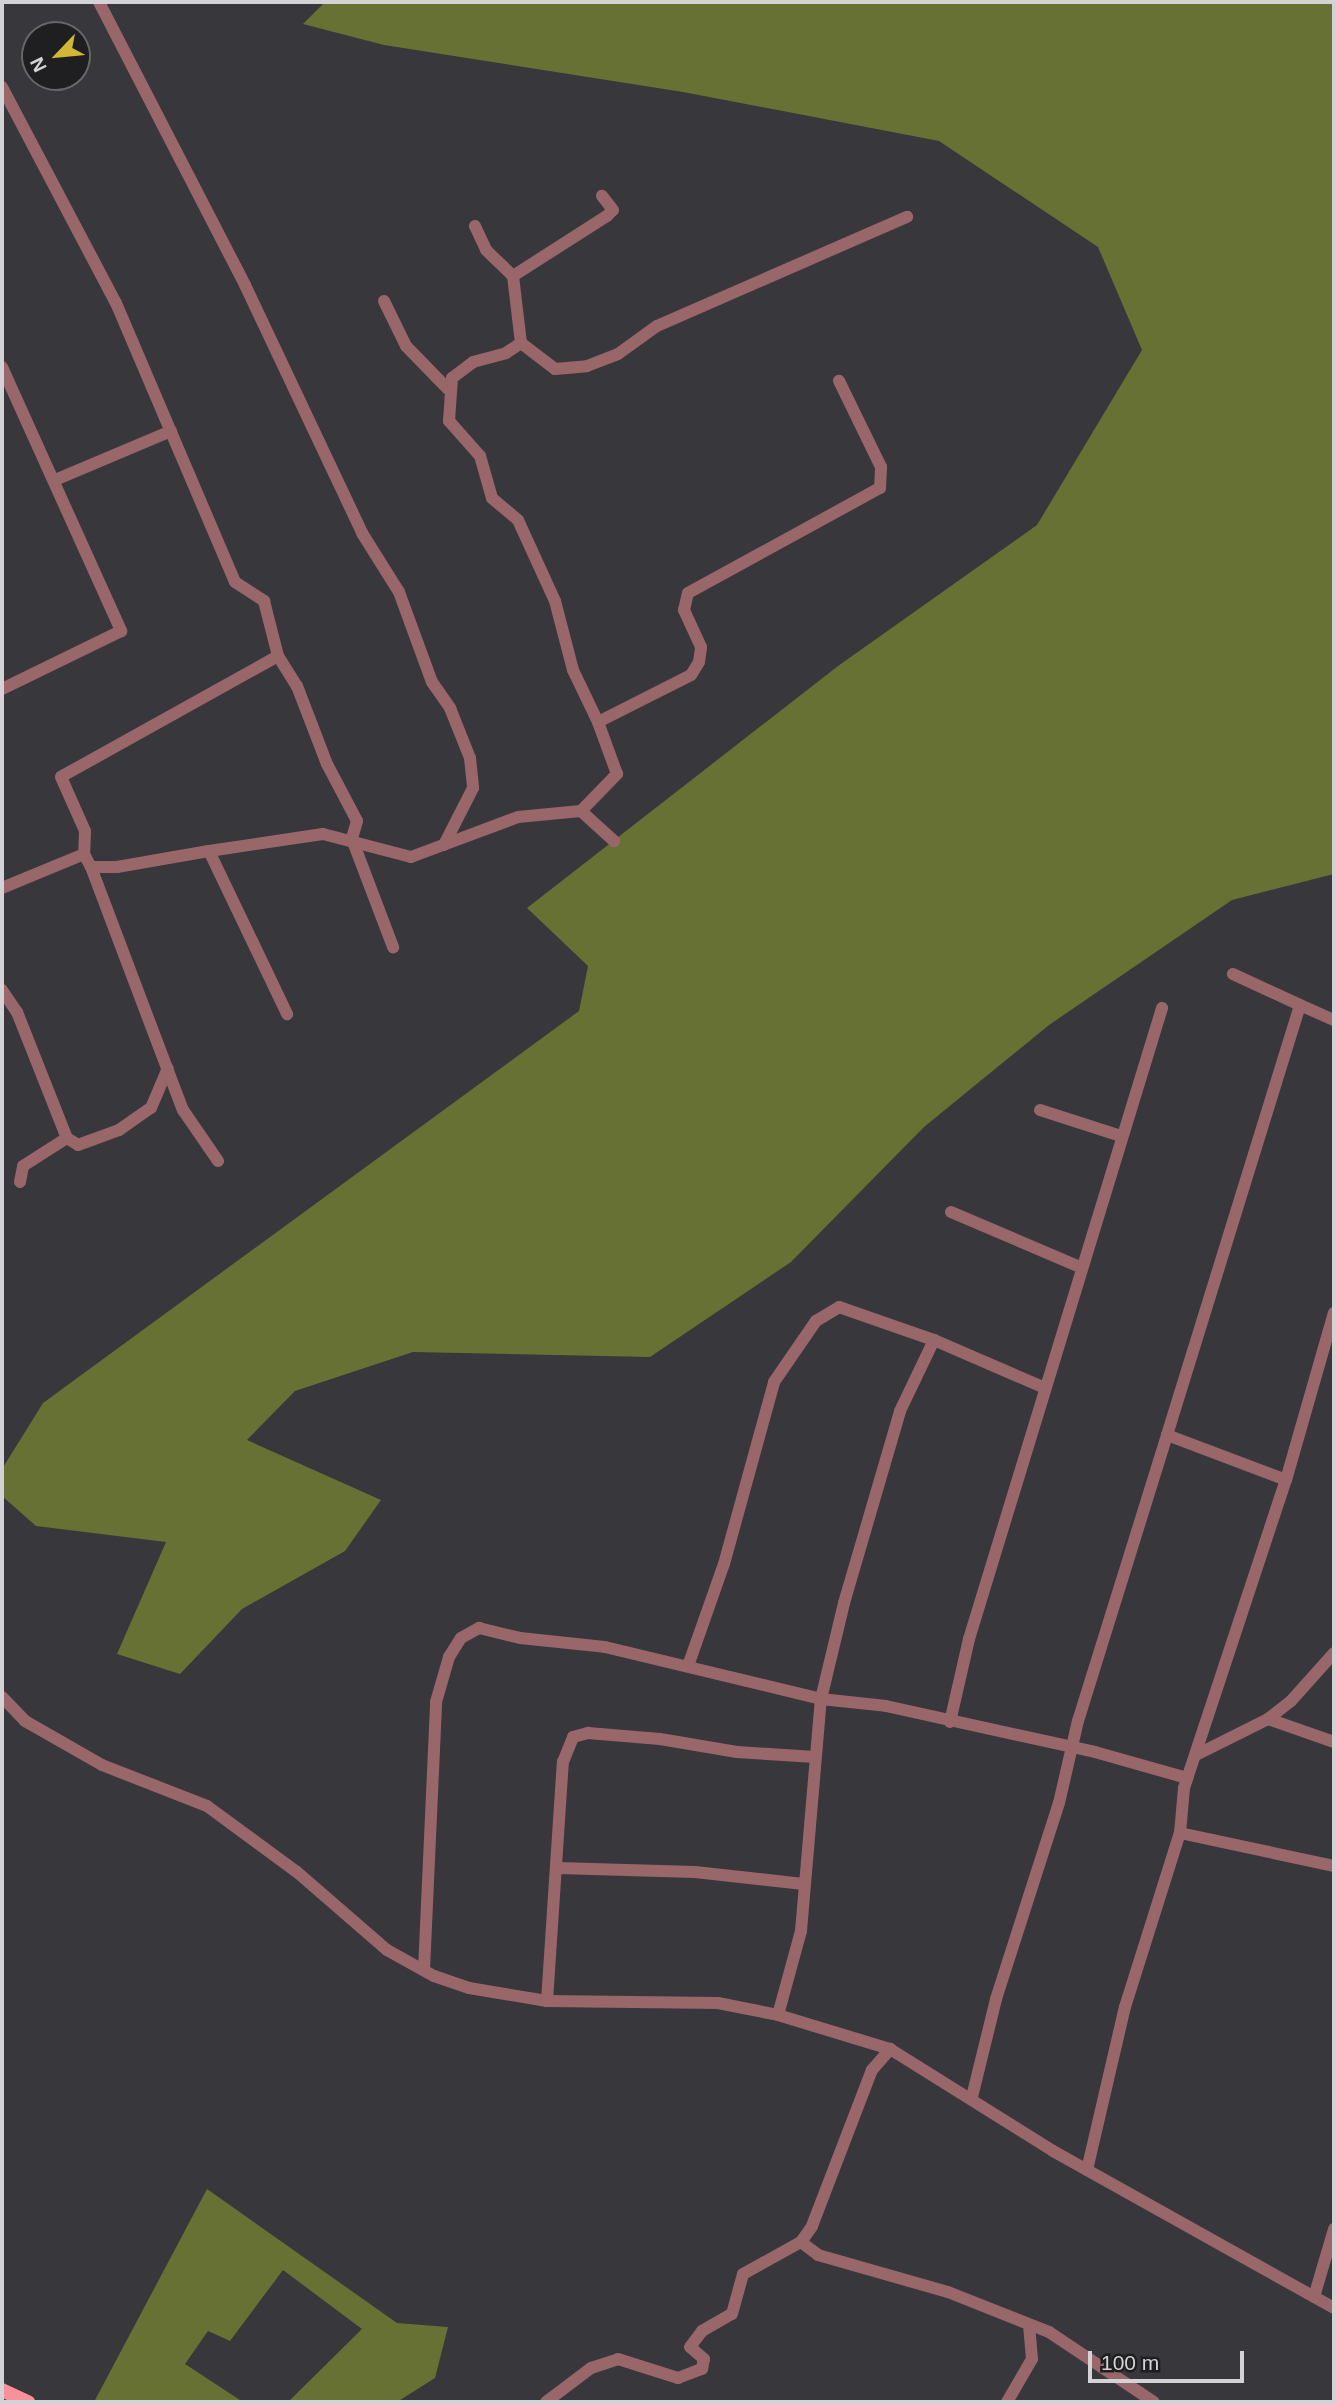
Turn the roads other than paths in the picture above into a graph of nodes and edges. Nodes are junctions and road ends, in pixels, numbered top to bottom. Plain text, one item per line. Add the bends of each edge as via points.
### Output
1 (99, 2) edge
2 (2, 87) edge
3 (602, 196) dead end
4 (907, 217) dead end
5 (475, 226) dead end
6 (513, 276) junction
7 (384, 301) dead end
8 (521, 343) junction
9 (2, 368) edge
10 (839, 381) dead end
11 (448, 389) junction
12 (8, 394) edge
13 (171, 430) junction
14 (55, 480) junction
15 (278, 656) junction
16 (2, 689) edge
17 (598, 722) junction
18 (581, 811) junction
19 (352, 839) junction
20 (614, 841) dead end
21 (444, 845) junction
22 (209, 851) junction
23 (84, 854) junction
24 (91, 867) junction
25 (2, 888) edge
26 (393, 947) dead end
27 (1233, 974) dead end
28 (2, 990) edge
29 (1300, 1005) junction
30 (1162, 1008) dead end
31 (287, 1014) dead end
32 (1334, 1020) edge
33 (168, 1068) junction
34 (1040, 1110) dead end
35 (1121, 1136) junction
36 (67, 1138) junction
37 (218, 1161) dead end
38 (20, 1182) dead end
39 (951, 1212) dead end
40 (1082, 1268) junction
41 (1334, 1313) edge
42 (934, 1340) junction
43 (1045, 1388) junction
44 (1167, 1435) junction
45 (1286, 1480) junction
46 (1334, 1653) edge
47 (688, 1666) junction
48 (2, 1697) edge
49 (821, 1699) junction
50 (1268, 1718) junction
51 (950, 1722) junction
52 (1334, 1742) edge
53 (1075, 1747) junction
54 (1198, 1754) junction
55 (815, 1757) junction
56 (1187, 1778) junction
57 (1180, 1833) junction
58 (1334, 1866) edge
59 (558, 1868) junction
60 (803, 1884) junction
61 (424, 1970) junction
62 (547, 2001) junction
63 (778, 2015) junction
64 (890, 2049) junction
65 (972, 2097) junction
66 (1087, 2170) junction
67 (1334, 2229) edge
68 (802, 2242) junction
69 (1314, 2297) junction
70 (1334, 2308) edge
71 (1029, 2326) junction
72 (2, 2390) edge
73 (28, 2402) edge
74 (546, 2402) edge
75 (1007, 2402) edge
76 (1154, 2402) edge

1 - 21 street via 245,285 362,533 398,592 432,682 450,708 470,758 473,789
2 - 13 street via 116,303
3 - 6 street via 613,210 607,216
4 - 8 street via 657,326 618,354 587,366 555,369
5 - 6 street via 498,266
6 - 8 street
7 - 11 street via 406,346
8 - 11 street via 506,354 461,369
9 - 12 street
10 - 17 street via 881,467 880,488 693,588 684,610 702,655 691,675
11 - 17 street via 449,421 480,456 492,498 518,520 555,601 573,670
12 - 14 street
13 - 14 street
13 - 15 street via 235,582 264,601
14 - 16 street via 121,631
15 - 19 street via 297,687 327,764 357,821
15 - 23 street via 64,772 62,781 85,831
17 - 18 street via 617,774
18 - 20 street
18 - 21 street via 518,817
19 - 21 street via 372,849 411,857
19 - 22 street via 323,834
19 - 26 street
22 - 24 street
22 - 31 street
23 - 24 street
23 - 25 street
24 - 33 street
27 - 29 street
28 - 36 street via 17,1012
29 - 32 street
29 - 44 street
30 - 35 street
33 - 36 street via 151,1108 119,1130 78,1145
33 - 37 street via 183,1110
34 - 35 street
35 - 40 street
36 - 38 street via 23,1166
39 - 40 street
40 - 43 street
41 - 45 street
42 - 43 street
42 - 47 street via 839,1307 816,1321 774,1382 724,1564
42 - 49 street via 900,1411
43 - 51 street via 969,1639
44 - 45 street
44 - 53 street via 1079,1721
45 - 54 street
46 - 50 street
47 - 49 street
47 - 61 street via 605,1647 520,1638 479,1628 461,1638 449,1657 436,1702
48 - 61 street via 26,1721 103,1765 207,1806 297,1872 387,1950
49 - 51 street via 886,1706
49 - 55 street
50 - 52 street
50 - 54 street
51 - 53 street
53 - 56 street
53 - 65 street via 996,1999
54 - 56 street
55 - 59 street via 579,1734 570,1742 563,1762
55 - 60 street
56 - 57 street
57 - 58 street
57 - 66 street via 1125,2007
59 - 60 street via 695,1872
59 - 62 street
60 - 63 street via 801,1931
61 - 62 street via 469,1988
62 - 63 street via 684,2001
63 - 64 street
64 - 65 street
64 - 68 street via 872,2070 813,2226
65 - 66 street
66 - 69 street
67 - 69 street
68 - 71 street via 818,2255 948,2292
68 - 74 street via 743,2274 732,2314 702,2331 690,2347 704,2359 702,2369 692,2376 678,2378 618,2359 591,2368
69 - 70 street
71 - 75 street via 1032,2359
71 - 76 street via 1062,2340
72 - 73 main road

